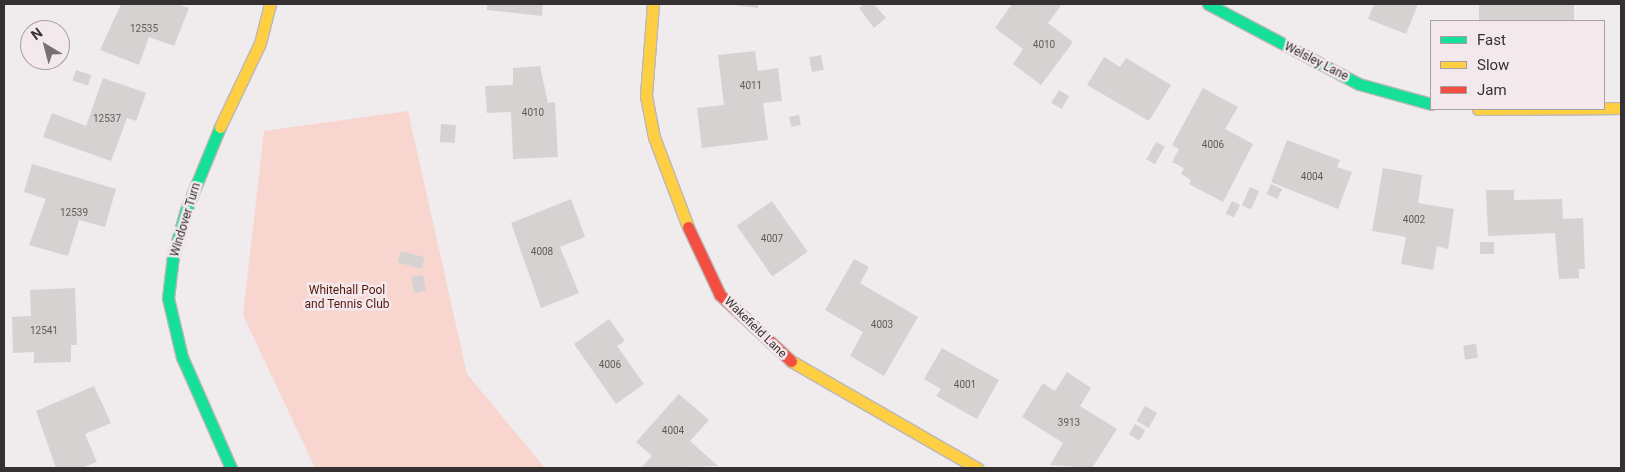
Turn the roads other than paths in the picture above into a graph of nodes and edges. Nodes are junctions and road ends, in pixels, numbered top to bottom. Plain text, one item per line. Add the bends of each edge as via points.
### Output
1 (270, 4) edge
2 (652, 4) edge
3 (1208, 4) edge
4 (1430, 104) edge
5 (1605, 108) edge
6 (1621, 108) edge
7 (231, 468) edge
8 (977, 468) edge

1 - 7 street, Windover Turn via 260,43 231,101 186,210 173,256 168,298 182,357
2 - 8 street, Wakefield Lane via 646,96 654,137 675,198 720,295 787,359
3 - 4 street, Welsley Lane via 1359,84
5 - 6 street

